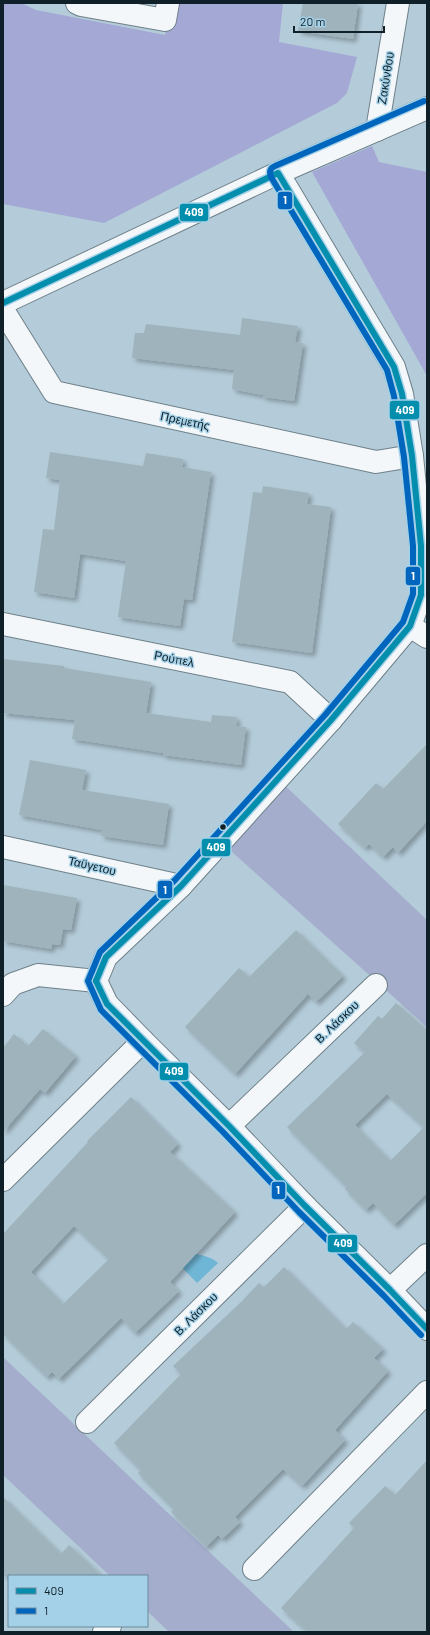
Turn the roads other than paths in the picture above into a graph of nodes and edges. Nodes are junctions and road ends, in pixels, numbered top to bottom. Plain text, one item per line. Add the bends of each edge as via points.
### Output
1 (77, 3) edge
2 (398, 3) edge
3 (166, 12) edge
4 (427, 108) edge
5 (378, 130) junction
6 (278, 173) junction
7 (3, 303) edge
8 (3, 310) edge
9 (412, 456) junction
10 (3, 624) edge
11 (418, 631) edge
12 (331, 720) junction
13 (3, 847) edge
14 (181, 886) junction
15 (96, 981) junction
16 (376, 985) dead end
17 (3, 995) edge
18 (143, 1041) junction
19 (229, 1126) junction
20 (3, 1180) edge
21 (305, 1206) junction
22 (427, 1255) edge
23 (390, 1290) junction
24 (427, 1329) edge
25 (427, 1392) edge
26 (87, 1422) dead end
27 (254, 1569) dead end

1 - 3 street
2 - 5 street, Ζακύνθου
4 - 5 street
5 - 6 street
6 - 7 street
6 - 9 street via 394,367 402,394
8 - 9 street, Πρεμετής via 54,392 376,462
9 - 11 street via 421,546
10 - 12 street, Ρούπελ via 290,682
11 - 12 street
12 - 14 street
13 - 14 street, Ταϋγετου
14 - 15 street via 106,957
15 - 17 street via 38,975 13,984
15 - 18 street via 107,1004
16 - 19 street, Β. Λάσκου
18 - 19 street
18 - 20 street
19 - 21 street
21 - 23 street
21 - 26 street, Β. Λάσκου
22 - 23 street
23 - 24 street
25 - 27 street

